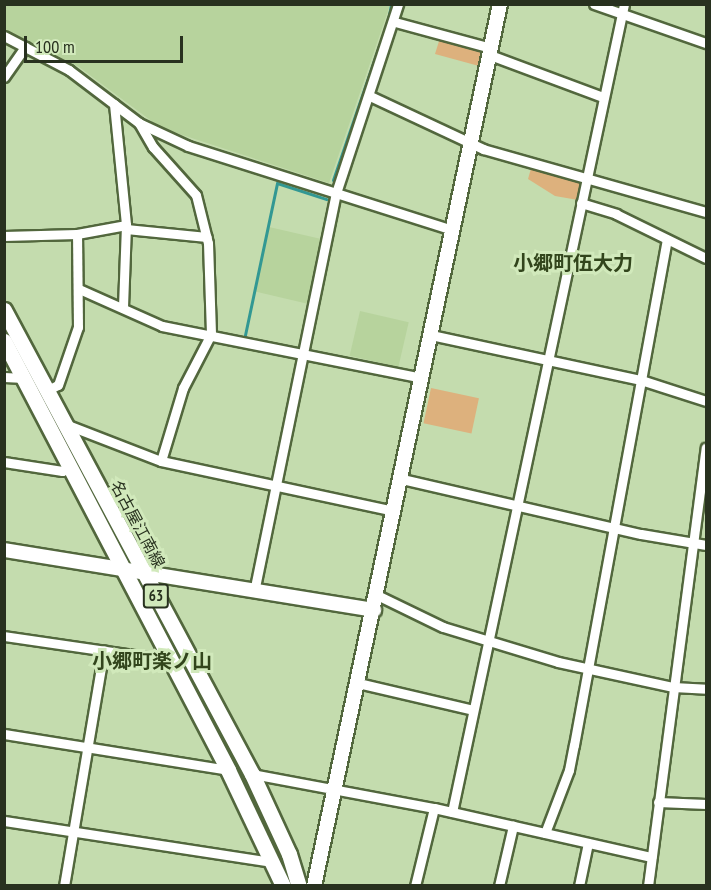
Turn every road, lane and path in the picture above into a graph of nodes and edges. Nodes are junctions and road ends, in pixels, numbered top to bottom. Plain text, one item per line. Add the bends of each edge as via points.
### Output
1 (398, 4) edge
2 (500, 4) edge
3 (594, 4) edge
4 (624, 4) edge
5 (621, 16) junction
6 (395, 22) junction
7 (4, 36) edge
8 (706, 43) edge
9 (25, 46) junction
10 (490, 51) junction
11 (4, 76) edge
12 (370, 96) junction
13 (603, 97) junction
14 (114, 104) junction
15 (139, 123) junction
16 (471, 144) junction
17 (586, 177) junction
18 (336, 193) junction
19 (581, 203) junction
20 (706, 212) edge
21 (126, 227) junction
22 (453, 231) junction
23 (77, 234) junction
24 (4, 237) edge
25 (207, 237) junction
26 (667, 239) junction
27 (706, 258) edge
28 (79, 289) junction
29 (123, 308) junction
30 (4, 310) edge
31 (211, 334) junction
32 (431, 336) junction
33 (4, 341) edge
34 (304, 352) junction
35 (548, 360) junction
36 (4, 377) edge
37 (24, 378) junction
38 (422, 378) junction
39 (641, 380) junction
40 (46, 391) junction
41 (706, 401) edge
42 (65, 424) junction
43 (706, 448) edge
44 (161, 461) junction
45 (4, 462) edge
46 (69, 467) junction
47 (705, 475) edge
48 (402, 479) junction
49 (277, 483) junction
50 (517, 506) junction
51 (395, 511) junction
52 (613, 528) junction
53 (692, 543) junction
54 (706, 544) edge
55 (4, 550) edge
56 (121, 570) junction
57 (145, 574) junction
58 (254, 592) junction
59 (377, 595) junction
60 (374, 610) junction
61 (4, 636) edge
62 (488, 642) junction
63 (104, 650) junction
64 (168, 660) junction
65 (588, 669) junction
66 (358, 682) junction
67 (673, 687) junction
68 (706, 689) edge
69 (473, 710) junction
70 (4, 734) edge
71 (87, 746) junction
72 (228, 770) junction
73 (252, 774) junction
74 (336, 789) junction
75 (658, 802) junction
76 (706, 804) edge
77 (434, 808) junction
78 (452, 812) junction
79 (4, 821) edge
80 (513, 826) junction
81 (73, 832) junction
82 (545, 833) junction
83 (588, 843) junction
84 (652, 857) junction
85 (273, 862) junction
86 (648, 884) edge
87 (64, 885) edge
88 (283, 885) edge
89 (299, 885) edge
90 (314, 885) edge
91 (416, 885) edge
92 (499, 885) edge
93 (579, 885) edge
94 (659, 885) edge

1 - 6 street
2 - 10 street
3 - 5 street
4 - 5 street
5 - 8 street
5 - 13 street
6 - 10 street
6 - 12 street
7 - 9 street
9 - 11 street
9 - 14 street via 69,70
10 - 13 street
10 - 16 street
12 - 16 street
12 - 18 street
13 - 17 street
14 - 15 street
14 - 21 street
15 - 18 street via 188,146
15 - 25 street via 153,147 196,195
16 - 17 street
16 - 22 street
17 - 19 street
17 - 20 street
18 - 22 street
18 - 34 street
19 - 26 street via 616,214
19 - 35 street
21 - 23 street
21 - 25 street
21 - 29 street
22 - 32 street
23 - 24 street
23 - 28 street
25 - 31 street
26 - 27 street
26 - 39 street
28 - 29 street
28 - 40 street via 78,327 69,360 58,385
29 - 31 street via 162,326
30 - 40 main road, 名古屋江南線 / 63
31 - 34 street
31 - 44 street via 183,388
32 - 35 street
32 - 38 street
33 - 37 main road, 63
34 - 38 street
34 - 49 street
35 - 39 street
35 - 50 street
36 - 37 street
37 - 46 main road, 63
38 - 48 street
39 - 41 street
39 - 52 street
40 - 42 main road, 名古屋江南線 / 63
42 - 44 street
42 - 57 main road, 名古屋江南線 / 63
43 - 47 street
44 - 49 street
45 - 46 street via 62,471
46 - 56 main road, 63
47 - 53 street
48 - 50 street
48 - 51 street
49 - 51 street
49 - 58 street
50 - 52 street
50 - 62 street
51 - 59 street
52 - 53 street
52 - 65 street
53 - 54 street
53 - 67 street
55 - 56 street
56 - 57 street
56 - 64 main road, 63
57 - 58 street
57 - 73 main road, 名古屋江南線 / 63
58 - 60 street
59 - 60 street
59 - 62 street via 434,623
60 - 66 street
61 - 63 street
62 - 65 street
62 - 69 street
63 - 64 street
63 - 71 street
64 - 72 main road, 63
65 - 67 street
65 - 82 street via 569,770
66 - 69 street
66 - 74 street
67 - 68 street
67 - 75 street
69 - 78 street
70 - 71 street
71 - 72 street
71 - 81 street
72 - 85 main road, 63
73 - 74 street
73 - 89 main road, 名古屋江南線 / 63
74 - 77 street
74 - 90 street
75 - 76 street
75 - 84 street
77 - 78 street
77 - 91 street
78 - 80 street
79 - 81 street
80 - 82 street
80 - 92 street
81 - 85 street
81 - 87 street
82 - 83 street
83 - 84 street
83 - 93 street
84 - 86 street
85 - 88 main road, 63
86 - 94 street

